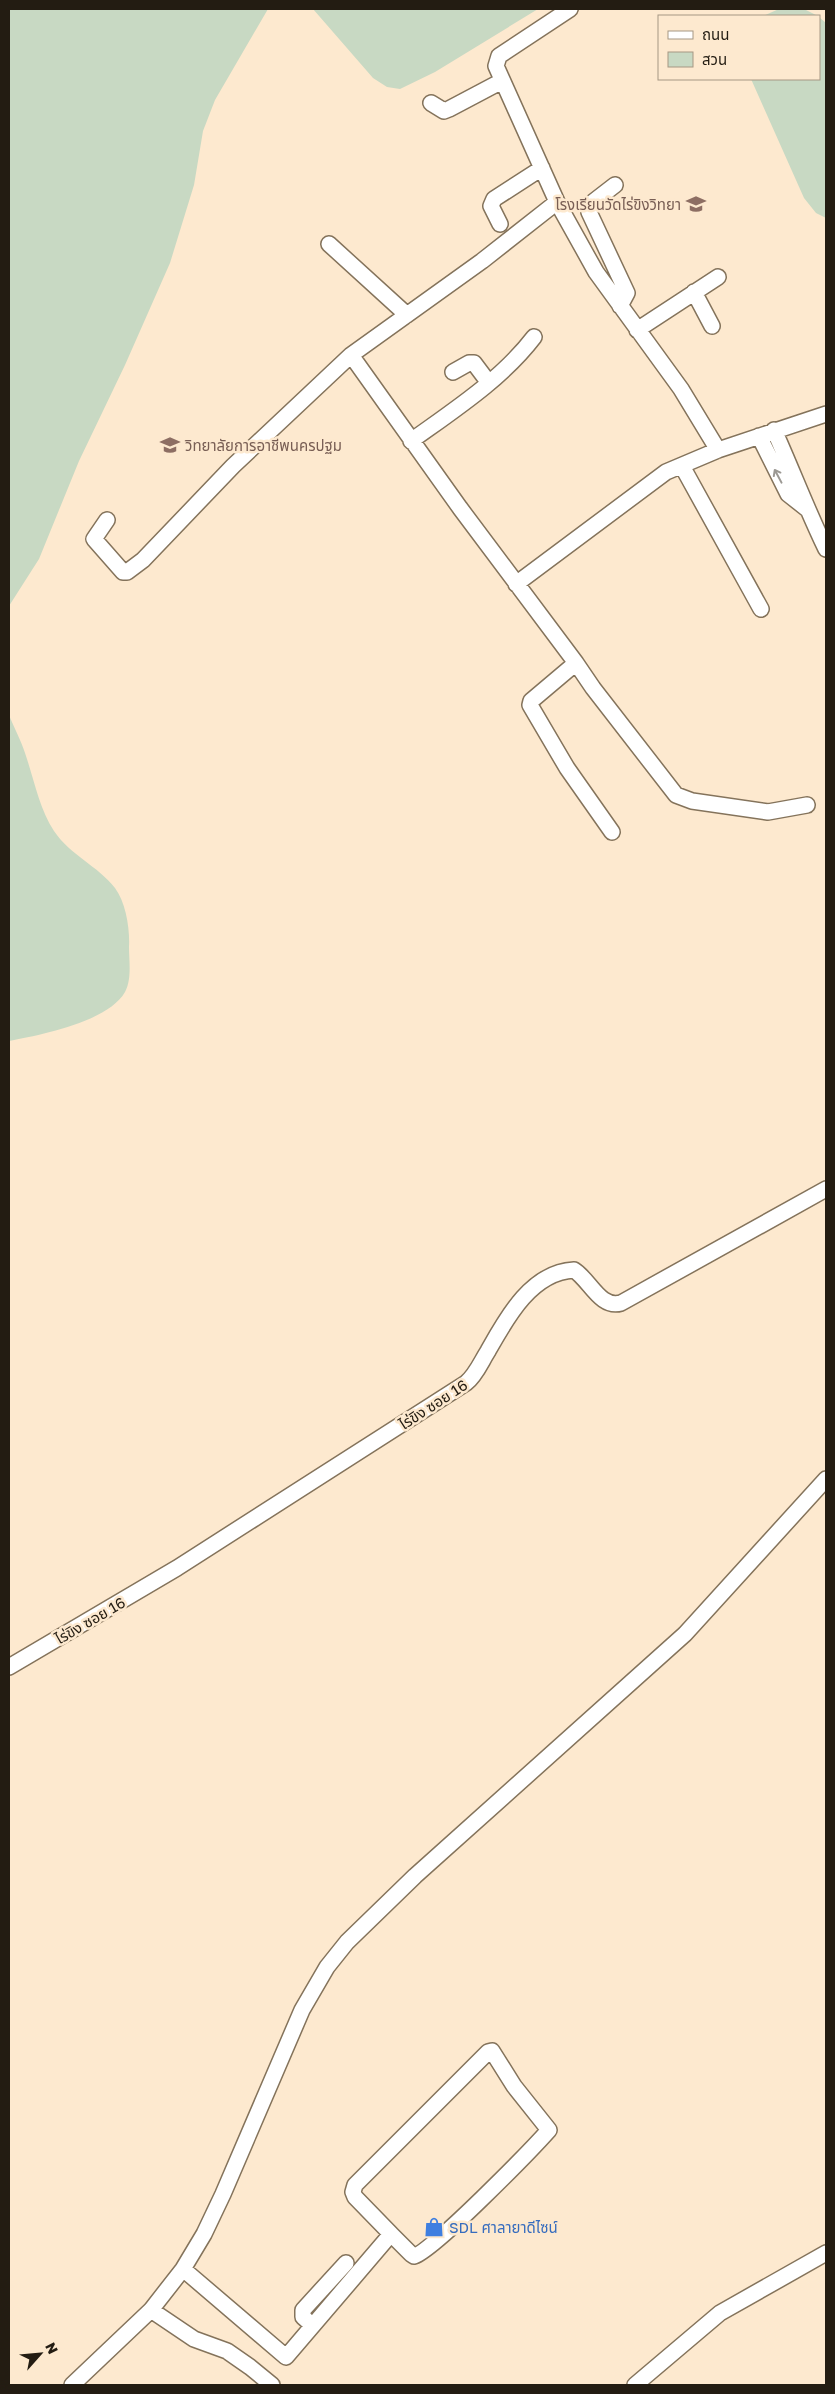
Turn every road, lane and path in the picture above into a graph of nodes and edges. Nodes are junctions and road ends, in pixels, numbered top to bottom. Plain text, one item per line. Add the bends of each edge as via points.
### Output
1 (570, 9) edge
2 (502, 81) junction
3 (431, 102) dead end
4 (542, 168) junction
5 (615, 185) dead end
6 (557, 202) junction
7 (500, 224) dead end
8 (330, 244) dead end
9 (718, 277) dead end
10 (694, 292) junction
11 (620, 306) junction
12 (407, 315) junction
13 (712, 326) dead end
14 (636, 330) junction
15 (534, 337) dead end
16 (351, 355) junction
17 (454, 372) dead end
18 (489, 383) junction
19 (826, 414) edge
20 (774, 430) junction
21 (759, 436) junction
22 (411, 441) junction
23 (718, 450) junction
24 (682, 466) junction
25 (807, 509) junction
26 (108, 520) dead end
27 (826, 549) edge
28 (516, 584) junction
29 (760, 609) dead end
30 (576, 663) junction
31 (807, 805) dead end
32 (612, 832) dead end
33 (826, 1189) edge
34 (826, 1479) edge
35 (9, 1667) edge
36 (391, 2234) junction
37 (826, 2253) edge
38 (346, 2263) dead end
39 (183, 2269) junction
40 (325, 2286) junction
41 (338, 2297) junction
42 (151, 2310) junction
43 (312, 2325) junction
44 (72, 2385) edge
45 (272, 2385) edge
46 (635, 2385) edge

1 - 2 street via 499,56 496,66
2 - 3 street via 444,111
2 - 4 street
4 - 6 street
4 - 7 street via 494,199 491,206
5 - 11 street via 593,202 589,212 627,293
6 - 11 street via 596,272
6 - 12 street
8 - 12 street
9 - 10 street
10 - 13 street
10 - 14 street
11 - 14 street
12 - 16 street
14 - 23 street via 681,389
15 - 18 street via 520,355
16 - 22 street
16 - 26 street via 127,572 123,572 94,539
17 - 18 street via 474,363
18 - 22 street
19 - 20 street
20 - 21 street
20 - 25 street
21 - 23 street
25 -> 21 street via 788,494
22 - 28 street
23 - 24 street
24 - 28 street via 651,482
24 - 29 street
25 - 27 street
28 - 30 street
30 - 31 street via 676,794 692,801 768,812
30 - 32 street via 530,705 567,768
33 - 35 street, ไร่ขิง ซอย 16 via 625,1302 615,1305 604,1302 574,1270 547,1279 519,1302 475,1374 466,1383 177,1568
34 - 39 street via 684,1634 415,1876 361,1928 327,1967 302,2010 220,2202
36 - 36 street via 355,2197 355,2186 492,2051 548,2130 420,2255 411,2254
36 - 41 street
37 - 46 street via 720,2313
38 - 40 street
39 - 42 street
39 - 43 street via 286,2357
40 - 41 street
40 - 43 street via 302,2313
41 - 43 street
42 - 44 street
42 - 45 street via 194,2339 227,2351

